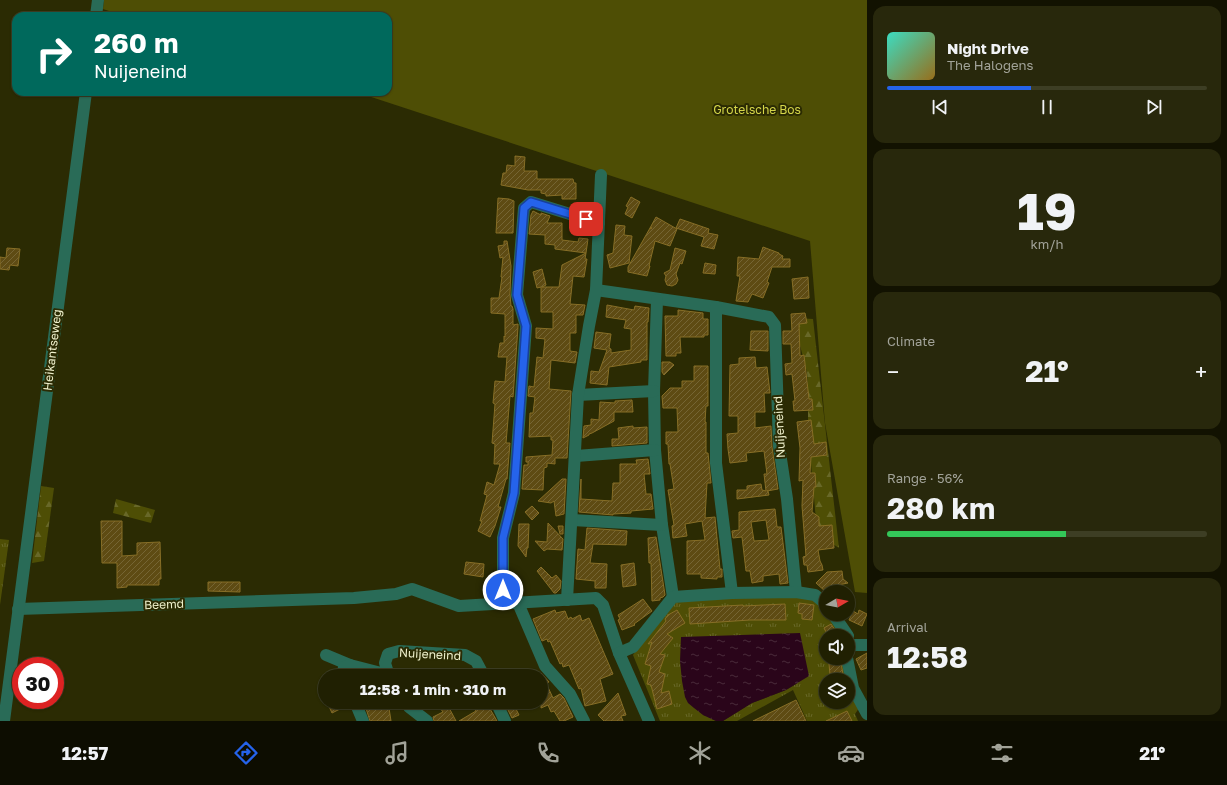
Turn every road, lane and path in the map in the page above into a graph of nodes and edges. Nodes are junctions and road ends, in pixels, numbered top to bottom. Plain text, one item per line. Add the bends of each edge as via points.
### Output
1 (98, 0) edge
2 (96, 12) edge
3 (85, 96) edge
4 (601, 175) dead end
5 (599, 223) junction
6 (596, 290) junction
7 (657, 300) junction
8 (716, 307) junction
9 (654, 391) junction
10 (578, 395) junction
11 (655, 450) junction
12 (576, 456) junction
13 (572, 520) junction
14 (662, 525) junction
15 (796, 592) junction
16 (732, 593) junction
17 (673, 597) junction
18 (819, 598) edge
19 (568, 600) junction
20 (518, 603) junction
21 (503, 604) junction
22 (18, 609) junction
23 (867, 644) edge
24 (855, 645) edge
25 (619, 653) junction
26 (326, 655) dead end
27 (350, 665) junction
28 (851, 665) edge
29 (344, 669) edge
30 (364, 669) edge
31 (387, 669) edge
32 (480, 669) edge
33 (358, 709) edge
34 (411, 709) edge
35 (499, 709) edge
36 (867, 714) edge
37 (4, 721) edge
38 (363, 721) edge
39 (427, 721) edge
40 (505, 721) edge
41 (584, 721) edge
42 (649, 721) edge

1 - 2 street
3 - 22 street, Heikantseweg
4 - 5 street
5 - 6 street
5 - 21 street via 531,202 524,208 517,295 526,326 514,493 503,538
6 - 7 street, Nuijeneind
6 - 10 street
7 - 8 street, Nuijeneind
7 - 9 street
8 - 15 street, Nuijeneind via 769,317 776,325 779,446
8 - 16 street via 716,463
9 - 10 street
9 - 11 street
10 - 12 street
11 - 12 street
11 - 14 street
12 - 13 street
13 - 14 street
13 - 19 street
14 - 17 street
15 - 16 street
15 - 18 street via 815,595
16 - 17 street
17 - 25 street via 633,647
19 - 20 street
19 - 25 street via 596,598 602,606
20 - 21 street
20 - 41 street via 545,666 570,694
21 - 22 street, Beemd via 459,606 412,589 396,594 354,598
22 - 37 street
23 - 24 street
25 - 42 street
26 - 27 street, Nuijeneind
27 - 29 street
27 - 30 street, Nuijeneind
28 - 36 street via 853,688
31 - 32 street, Nuijeneind via 385,663 388,654 399,651 465,655 476,661
33 - 38 street
34 - 39 street
35 - 40 street

